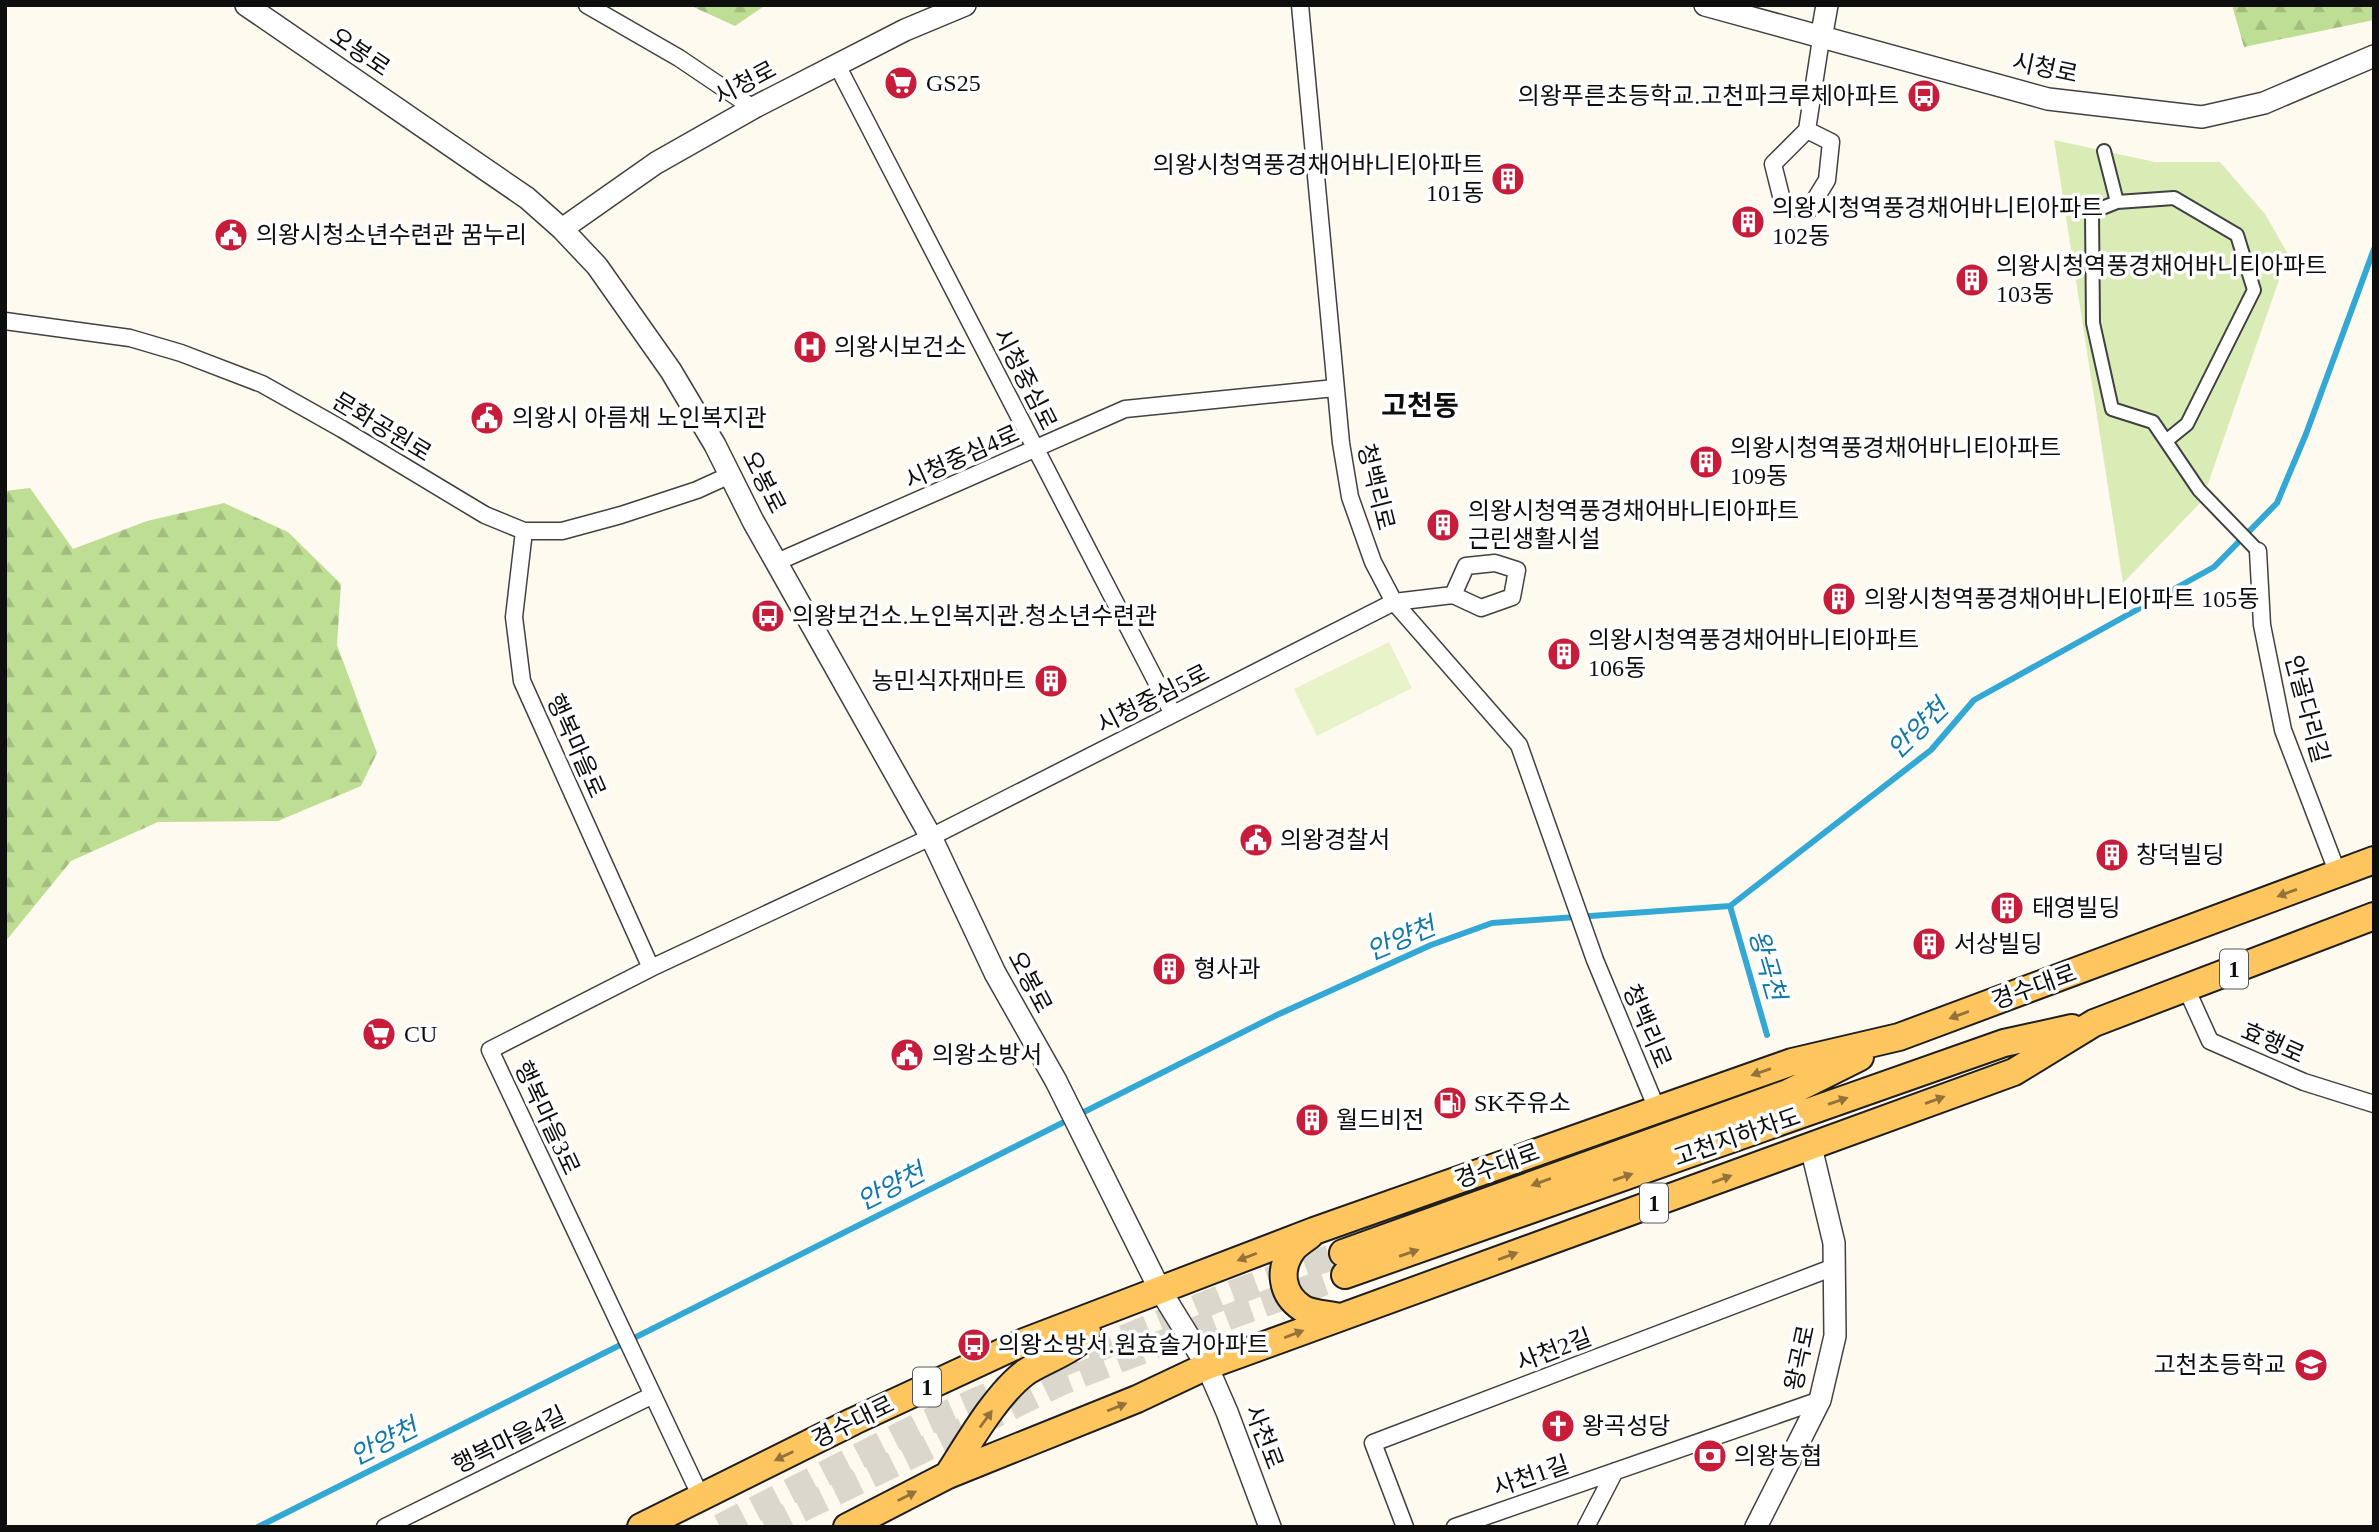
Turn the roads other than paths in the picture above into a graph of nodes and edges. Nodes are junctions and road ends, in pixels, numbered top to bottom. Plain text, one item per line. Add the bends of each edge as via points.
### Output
1 (246, 5) edge
2 (587, 5) edge
3 (965, 5) edge
4 (1300, 5) edge
5 (1705, 5) edge
6 (1827, 5) edge
7 (1821, 39) junction
8 (2374, 57) edge
9 (836, 65) junction
10 (753, 108) junction
11 (1807, 130) junction
12 (2104, 151) dead end
13 (2117, 202) junction
14 (562, 229) junction
15 (5, 321) edge
16 (1335, 388) junction
17 (2166, 442) junction
18 (1036, 449) junction
19 (730, 475) junction
20 (524, 531) junction
21 (2258, 551) joint
22 (777, 562) junction
23 (1452, 594) dead end
24 (1394, 602) junction
25 (1173, 714) junction
26 (932, 837) junction
27 (2374, 860) edge
28 (2338, 874) junction
29 (2374, 916) edge
30 (651, 968) junction
31 (2186, 988) junction
32 (2094, 1023) junction
33 (1899, 1037) junction
34 (2374, 1104) edge
35 (1657, 1109) junction
36 (1811, 1147) junction
37 (1314, 1231) junction
38 (1834, 1267) junction
39 (1160, 1290) junction
40 (1340, 1317) junction
41 (1065, 1327) junction
42 (1207, 1366) junction
43 (653, 1395) junction
44 (1820, 1400) junction
45 (1615, 1471) junction
46 (947, 1475) junction
47 (701, 1497) junction
48 (385, 1527) edge
49 (641, 1527) edge
50 (847, 1527) edge
51 (1270, 1527) edge
52 (1405, 1527) edge
53 (1455, 1527) edge
54 (1586, 1527) edge
55 (1756, 1527) edge

1 - 14 street, 오봉로 via 527,198
2 - 10 street
3 - 9 street, 시청로
4 - 16 street, 청백리로
5 - 7 street, 시청로
6 - 7 street
7 - 8 street, 시청로 via 2048,99 2202,117 2264,103
7 - 11 street
9 - 10 street, 시청로
9 - 18 street, 시청중심로
10 - 14 street, 시청로 via 656,163
11 - 11 street via 1773,164 1783,204 1808,211 1827,180 1831,142
12 - 13 street
13 - 17 street via 2092,212 2092,323 2112,409 2153,422
13 - 17 street via 2174,198 2237,235 2253,290 2187,424
14 - 19 street, 오봉로 via 597,266 671,371
15 - 20 street, 문화공원로 via 130,338 262,384 485,515
16 - 18 street, 시청중심4로 via 1125,409
16 - 24 street, 청백리로 via 1350,497 1373,562
17 - 21 street via 2199,490
18 - 22 street, 시청중심4로
18 - 25 street, 시청중심로
19 - 20 street, 문화공원로 via 621,515 562,531
19 - 22 street, 오봉로
20 - 30 street, 행복마을로 via 514,617 522,681
21 - 28 street, 안골다리길 via 2262,625 2283,730
22 - 26 street, 오봉로
23 - 24 street, 시청중심5로
24 - 25 street, 시청중심5로
24 - 35 street, 청백리로 via 1519,744 1595,960
25 - 26 street, 시청중심5로
26 - 30 street, 행복마을3로
26 - 39 street, 오봉로 via 995,974 1056,1081
27 - 28 main road, 경수대로 / 1
28 -> 33 main road, 경수대로 / 1
29 - 31 main road, 1
30 - 43 street, 행복마을3로 via 490,1050
31 - 32 main road, 1
31 - 34 street, 효행로 via 2210,1041 2304,1082
33 -> 32 main road, 고천지하차도 / 1 via 1788,1093 1344,1264 2004,1043
36 -> 32 main road, 1 via 2014,1072
33 -> 35 main road, 경수대로 / 1 via 1792,1062
35 - 37 main road, 경수대로 / 1
36 - 38 street, 왕곡로 via 1834,1244
40 -> 36 main road, 1
37 -> 39 main road, 경수대로 / 1
37 - 40 main road via 1293,1249 1284,1271 1284,1287 1304,1309
38 - 44 street, 왕곡로 via 1835,1336
38 - 52 street, 사천2길 via 1373,1443
39 - 41 main road, 경수대로 / 1
39 - 42 street
42 -> 40 main road, 1
46 -> 41 main road via 1020,1376 1086,1336 1085,1325
41 -> 47 main road, 경수대로 / 1 via 853,1421
46 -> 42 main road, 1
42 - 51 street, 사천로
43 - 47 street, 행복마을3로
43 - 48 street, 행복마을4길
44 - 45 street, 사천1길
44 - 55 street, 왕곡로
45 - 53 street, 사천1길
45 - 54 street
50 -> 46 main road, 1
47 - 49 main road, 경수대로 / 1

